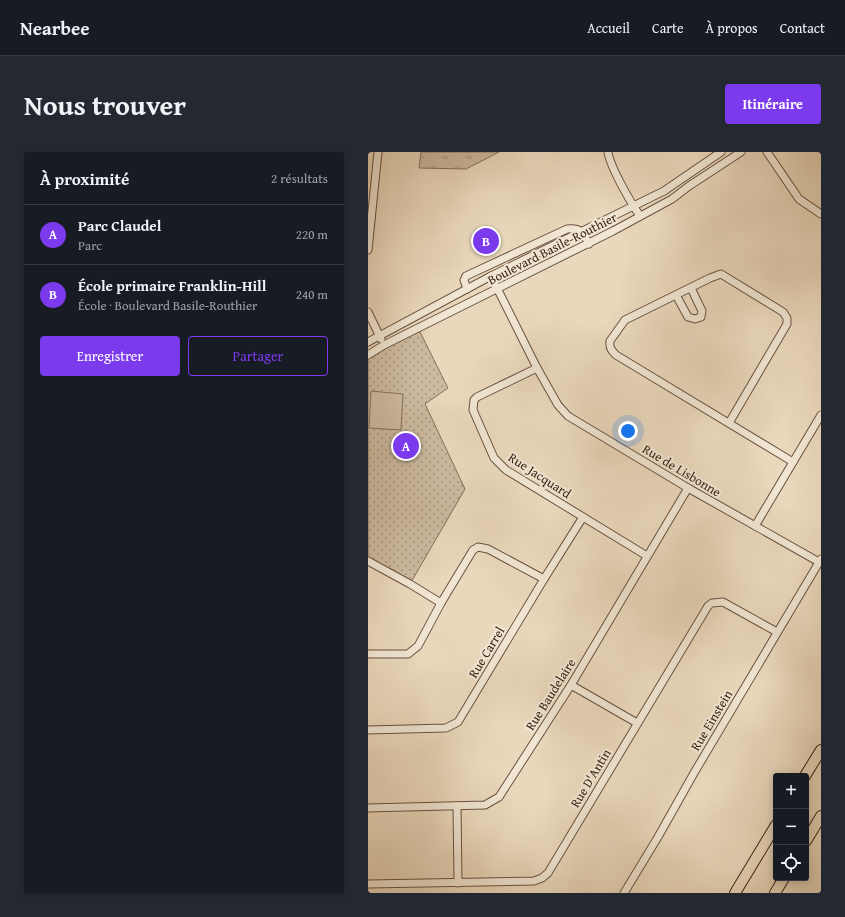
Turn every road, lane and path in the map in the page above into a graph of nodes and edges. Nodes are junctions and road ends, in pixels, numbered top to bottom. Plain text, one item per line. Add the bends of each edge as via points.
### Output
1 (378, 152) edge
2 (608, 152) edge
3 (721, 152) edge
4 (741, 152) edge
5 (767, 152) edge
6 (633, 207) junction
7 (821, 214) edge
8 (640, 216) junction
9 (582, 231) junction
10 (589, 244) junction
11 (368, 250) edge
12 (491, 276) junction
13 (467, 288) junction
14 (498, 288) junction
15 (691, 288) junction
16 (676, 295) junction
17 (368, 312) edge
18 (379, 335) junction
19 (368, 342) edge
20 (384, 346) junction
21 (368, 355) edge
22 (537, 368) junction
23 (821, 415) edge
24 (729, 423) junction
25 (793, 462) junction
26 (688, 488) junction
27 (583, 517) junction
28 (755, 526) junction
29 (647, 556) junction
30 (368, 561) edge
31 (820, 561) edge
32 (544, 578) junction
33 (441, 603) junction
34 (777, 632) junction
35 (368, 654) edge
36 (571, 685) junction
37 (637, 723) junction
38 (368, 730) edge
39 (821, 750) edge
40 (807, 773) edge
41 (457, 806) junction
42 (368, 808) edge
43 (821, 816) edge
44 (773, 830) edge
45 (809, 836) edge
46 (782, 881) edge
47 (458, 883) junction
48 (368, 884) edge
49 (384, 884) junction
50 (384, 893) edge
51 (624, 893) edge
52 (735, 893) edge
53 (775, 893) edge

1 - 11 street
2 - 6 street
3 - 6 street, Boulevard Basile-Routhier via 664,191
4 - 8 street, Boulevard Basile-Routhier via 672,199
5 - 7 street via 799,200
6 - 8 street
6 - 9 street, Boulevard Basile-Routhier
8 - 10 street, Boulevard Basile-Routhier
9 - 10 street
9 - 12 street, Boulevard Basile-Routhier
9 - 13 street via 567,228 466,276 464,280
10 - 14 street, Boulevard Basile-Routhier
12 - 13 street, Boulevard Basile-Routhier
12 - 14 street, Rue de Lisbonne
13 - 18 street, Boulevard Basile-Routhier
14 - 20 street, Boulevard Basile-Routhier
14 - 22 street, Rue de Lisbonne
15 - 16 street
15 - 16 street via 702,311 701,316 695,320 688,317
15 - 24 street via 721,274 783,312 787,318 786,324
16 - 24 street via 625,320 609,345 616,355
17 - 18 street
18 - 19 street, Boulevard Basile-Routhier
18 - 20 street
20 - 21 street, Boulevard Basile-Routhier
22 - 26 street, Rue de Lisbonne via 558,405 568,416
22 - 27 street, Rue Jacquard via 477,397 473,410 494,458 506,470
23 - 25 street
24 - 25 street
25 - 28 street
26 - 28 street, Rue de Lisbonne
26 - 29 street, Rue Baudelaire
27 - 29 street, Rue Jacquard
27 - 32 street, Rue Carrel
28 - 31 street, Rue de Lisbonne
29 - 36 street, Rue Baudelaire
30 - 33 street
31 - 34 street, Rue Einstein
32 - 33 street via 488,549 478,547 473,550
32 - 38 street, Rue Carrel via 458,722 446,728
33 - 35 street via 418,646 408,654
34 - 37 street, Rue D'Antin via 723,602 712,603
34 - 51 street, Rue Einstein
36 - 37 street
36 - 41 street, Rue Baudelaire via 499,797 485,805
37 - 47 street, Rue D'Antin via 548,874 534,881
39 - 40 highway
41 - 42 street, Rue Baudelaire
41 - 47 street
43 - 45 highway
44 - 52 highway
46 - 53 highway
47 - 49 street, Rue D'Antin
48 - 49 street, Rue D'Antin
49 - 50 street

